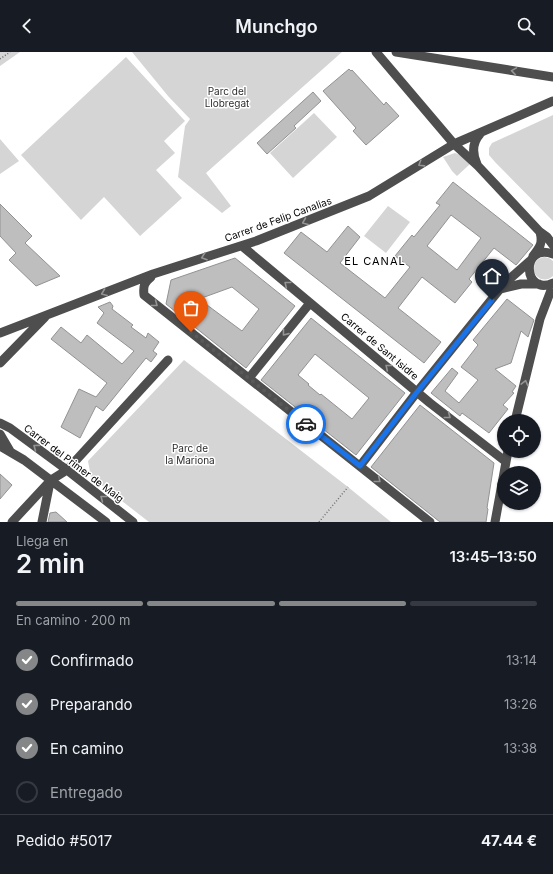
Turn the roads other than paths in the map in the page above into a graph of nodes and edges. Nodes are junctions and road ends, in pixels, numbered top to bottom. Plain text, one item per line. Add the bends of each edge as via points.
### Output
1 (376, 52) edge
2 (396, 52) edge
3 (553, 77) edge
4 (553, 101) edge
5 (481, 132) junction
6 (454, 144) junction
7 (478, 166) junction
8 (540, 232) junction
9 (553, 245) edge
10 (242, 246) junction
11 (553, 254) edge
12 (531, 259) junction
13 (154, 274) junction
14 (539, 284) junction
15 (553, 284) edge
16 (500, 289) junction
17 (310, 303) junction
18 (48, 314) junction
19 (0, 333) edge
20 (168, 360) dead end
21 (0, 363) edge
22 (249, 378) junction
23 (417, 392) junction
24 (517, 414) edge
25 (0, 423) edge
26 (0, 434) edge
27 (0, 446) edge
28 (10, 451) junction
29 (506, 458) edge
30 (505, 461) junction
31 (360, 466) junction
32 (67, 470) junction
33 (51, 480) junction
34 (12, 522) edge
35 (42, 522) edge
36 (106, 522) edge
37 (133, 522) edge
38 (430, 522) edge
39 (495, 522) edge

1 - 6 street
3 -> 2 street
4 - 5 street, Carrer de Felip Canalias
5 - 6 street, Carrer de Felip Canalias
5 - 7 street via 473,146
6 - 7 street via 465,147
6 -> 10 street, Carrer de Felip Canalias via 368,196
7 - 8 street
8 - 9 street
8 - 12 street via 541,246
10 -> 13 street, Carrer de Felip Canalias
17 -> 10 street, Carrer de Sant Isidre
11 - 12 street via 546,252
12 - 14 street via 529,272
12 - 16 street
13 -> 18 street, Carrer de Felip Canalias
13 -> 22 street via 145,282 144,295
14 - 15 street
14 - 16 street via 521,284
24 -> 15 street via 540,319
16 - 23 street
17 -> 22 street
23 -> 17 street, Carrer de Sant Isidre
18 - 19 street, Carrer de Felip Canalias
18 - 21 street
20 - 32 street
22 - 31 street
23 -> 30 street, Carrer de Sant Isidre
23 - 31 street
32 -> 25 street, Carrer del Primer de Maig
26 - 28 street
27 - 28 street
28 - 33 street
29 - 30 street
30 - 39 street
31 -> 38 street
32 - 33 street
37 -> 32 street, Carrer del Primer de Maig
33 - 34 street
33 - 35 street
33 - 36 street

